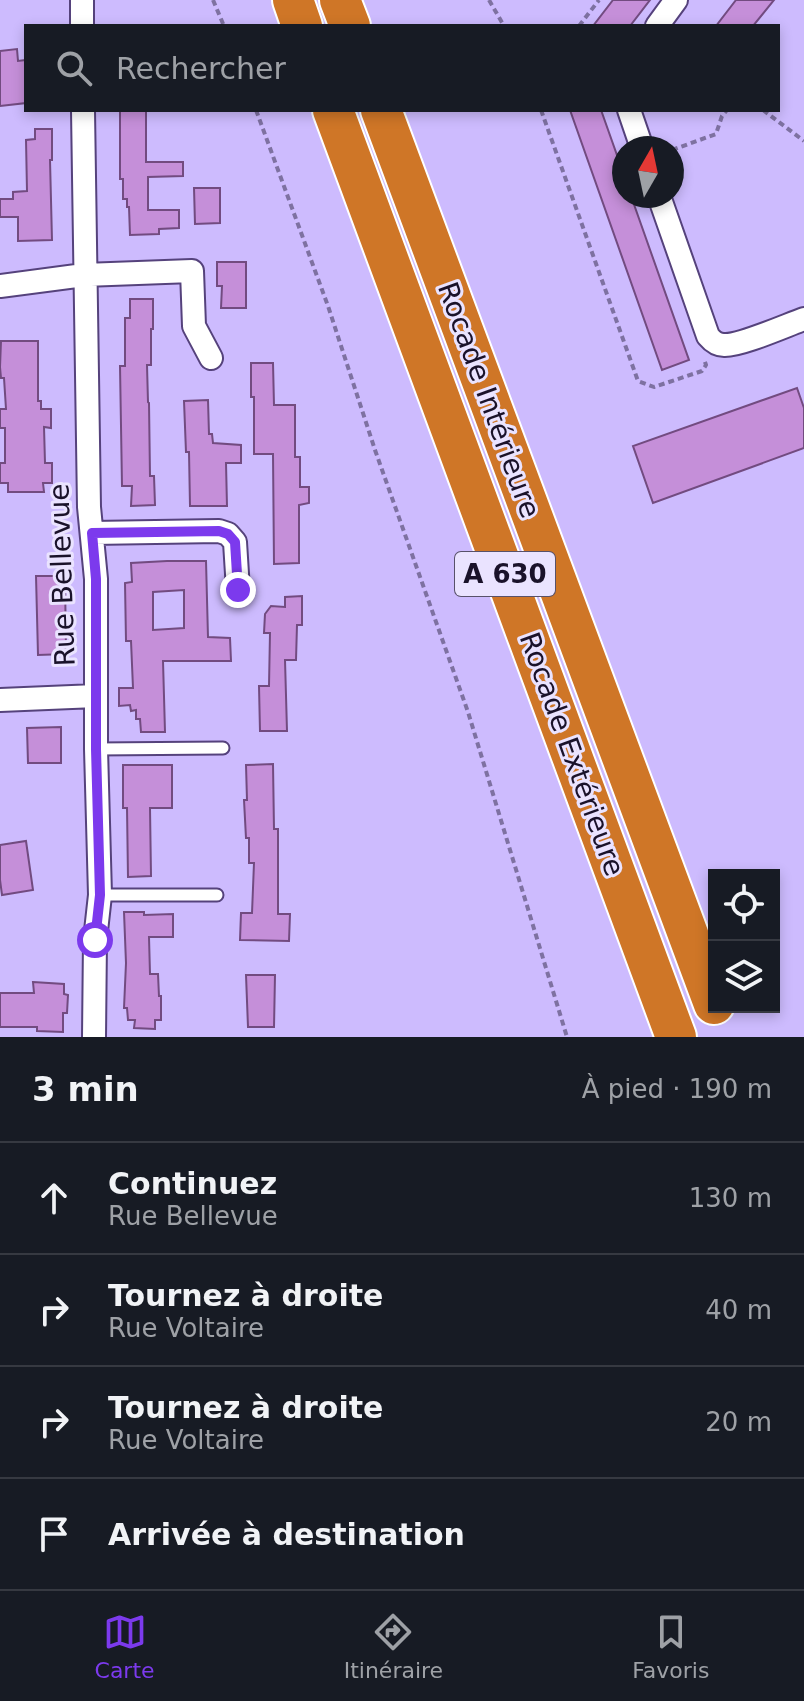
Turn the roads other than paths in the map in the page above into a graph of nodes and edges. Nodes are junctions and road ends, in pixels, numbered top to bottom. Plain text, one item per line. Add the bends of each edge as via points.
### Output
1 (82, 0) edge
2 (293, 0) edge
3 (340, 0) edge
4 (676, 0) edge
5 (82, 24) edge
6 (301, 24) edge
7 (349, 24) edge
8 (658, 24) edge
9 (83, 112) edge
10 (334, 112) edge
11 (382, 112) edge
12 (630, 112) edge
13 (638, 136) edge
14 (663, 208) edge
15 (84, 275) junction
16 (0, 286) edge
17 (804, 319) edge
18 (211, 358) dead end
19 (92, 533) junction
20 (238, 590) dead end
21 (96, 696) junction
22 (0, 700) edge
23 (223, 748) dead end
24 (96, 749) junction
25 (100, 895) junction
26 (217, 895) dead end
27 (708, 987) edge
28 (718, 1013) edge
29 (94, 1037) edge
30 (676, 1037) edge
31 (727, 1037) edge

1 - 5 street
2 - 6 highway
3 - 7 highway
4 - 8 street
9 - 15 street, Rue Bellevue
10 - 30 highway, Rocade Extérieure / A 630
11 - 27 highway, Rocade Intérieure / A 630
12 - 13 street
14 - 17 street via 713,342 732,344
15 - 16 street
15 - 18 street via 192,271 194,326
15 - 19 street, Rue Bellevue
19 - 20 street via 228,534 235,542
19 - 21 street, Rue Bellevue
21 - 22 street
21 - 24 street, Rue Bellevue
23 - 24 lane
24 - 25 street, Rue Bellevue
25 - 26 lane
25 - 29 street, Rue Bellevue
28 - 31 highway, Rocade Intérieure / A 630

